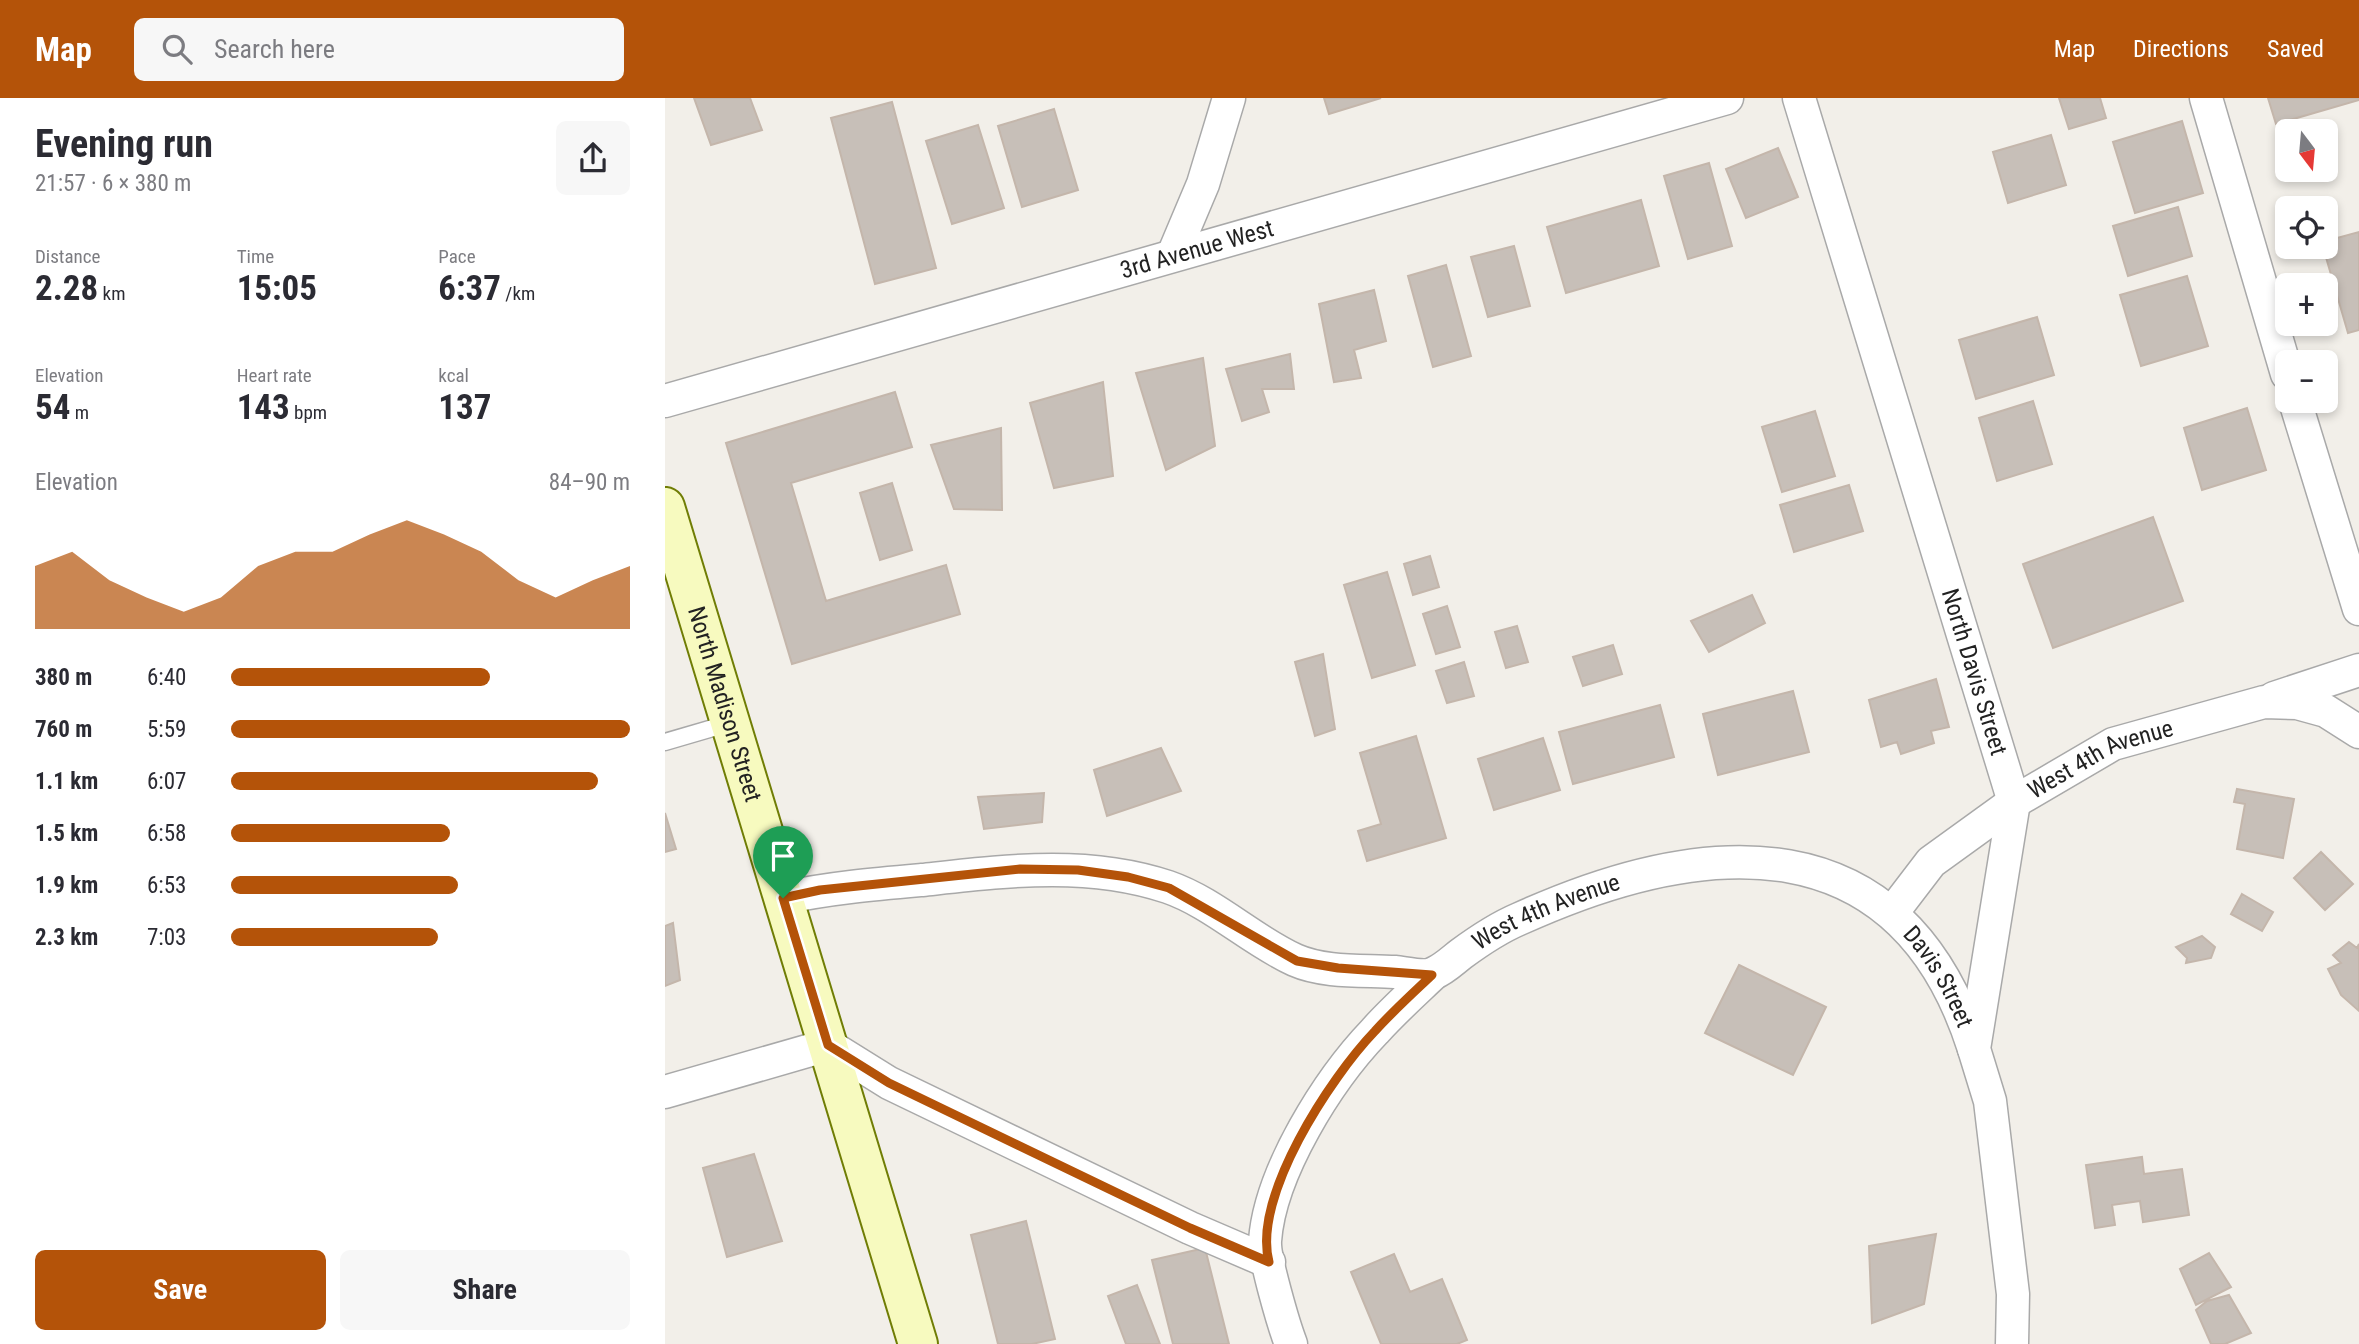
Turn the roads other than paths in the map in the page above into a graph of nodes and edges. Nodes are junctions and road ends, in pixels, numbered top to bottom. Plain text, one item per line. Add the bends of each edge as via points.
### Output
1 (1229, 98) edge
2 (1727, 98) edge
3 (1799, 98) edge
4 (2206, 98) edge
5 (1173, 255) junction
6 (2280, 350) edge
7 (665, 401) edge
8 (2299, 413) edge
9 (665, 506) edge
10 (2359, 609) edge
11 (2359, 670) edge
12 (2264, 702) junction
13 (730, 723) junction
14 (2359, 732) edge
15 (665, 742) edge
16 (2014, 802) junction
17 (783, 898) junction
18 (1892, 913) junction
19 (1432, 975) junction
20 (828, 1045) junction
21 (1974, 1049) junction
22 (665, 1092) edge
23 (1269, 1262) junction
24 (918, 1344) edge
25 (1291, 1344) edge
26 (2012, 1344) edge

1 - 5 street via 1203,184
2 - 5 street, 3rd Avenue West
3 - 16 street, North Davis Street
4 - 6 street
5 - 7 street, 3rd Avenue West
8 - 10 street
9 - 13 main road, North Madison Street
11 - 12 street, West 4th Avenue
12 - 14 street, West 4th Avenue via 2326,711
12 - 16 street, West 4th Avenue via 2113,744
13 - 15 lane
13 - 17 main road, North Madison Street
16 - 18 street, West 4th Avenue via 1931,862
16 - 21 street, North Davis Street
17 - 19 street via 1020,869 1078,870 1169,888 1297,961
17 - 20 main road, North Madison Street
18 - 19 street, West 4th Avenue via 1832,878 1794,867 1749,861 1699,864 1634,877 1516,920 1482,938
18 - 21 street, Davis Street via 1942,971
19 - 23 street, West 4th Avenue via 1373,1032 1304,1133 1274,1191 1264,1243
20 - 22 street
20 - 23 street via 889,1083
20 - 24 main road, North Madison Street
21 - 26 street, North Davis Street via 1990,1101 2013,1294
23 - 25 street, West 4th Avenue

